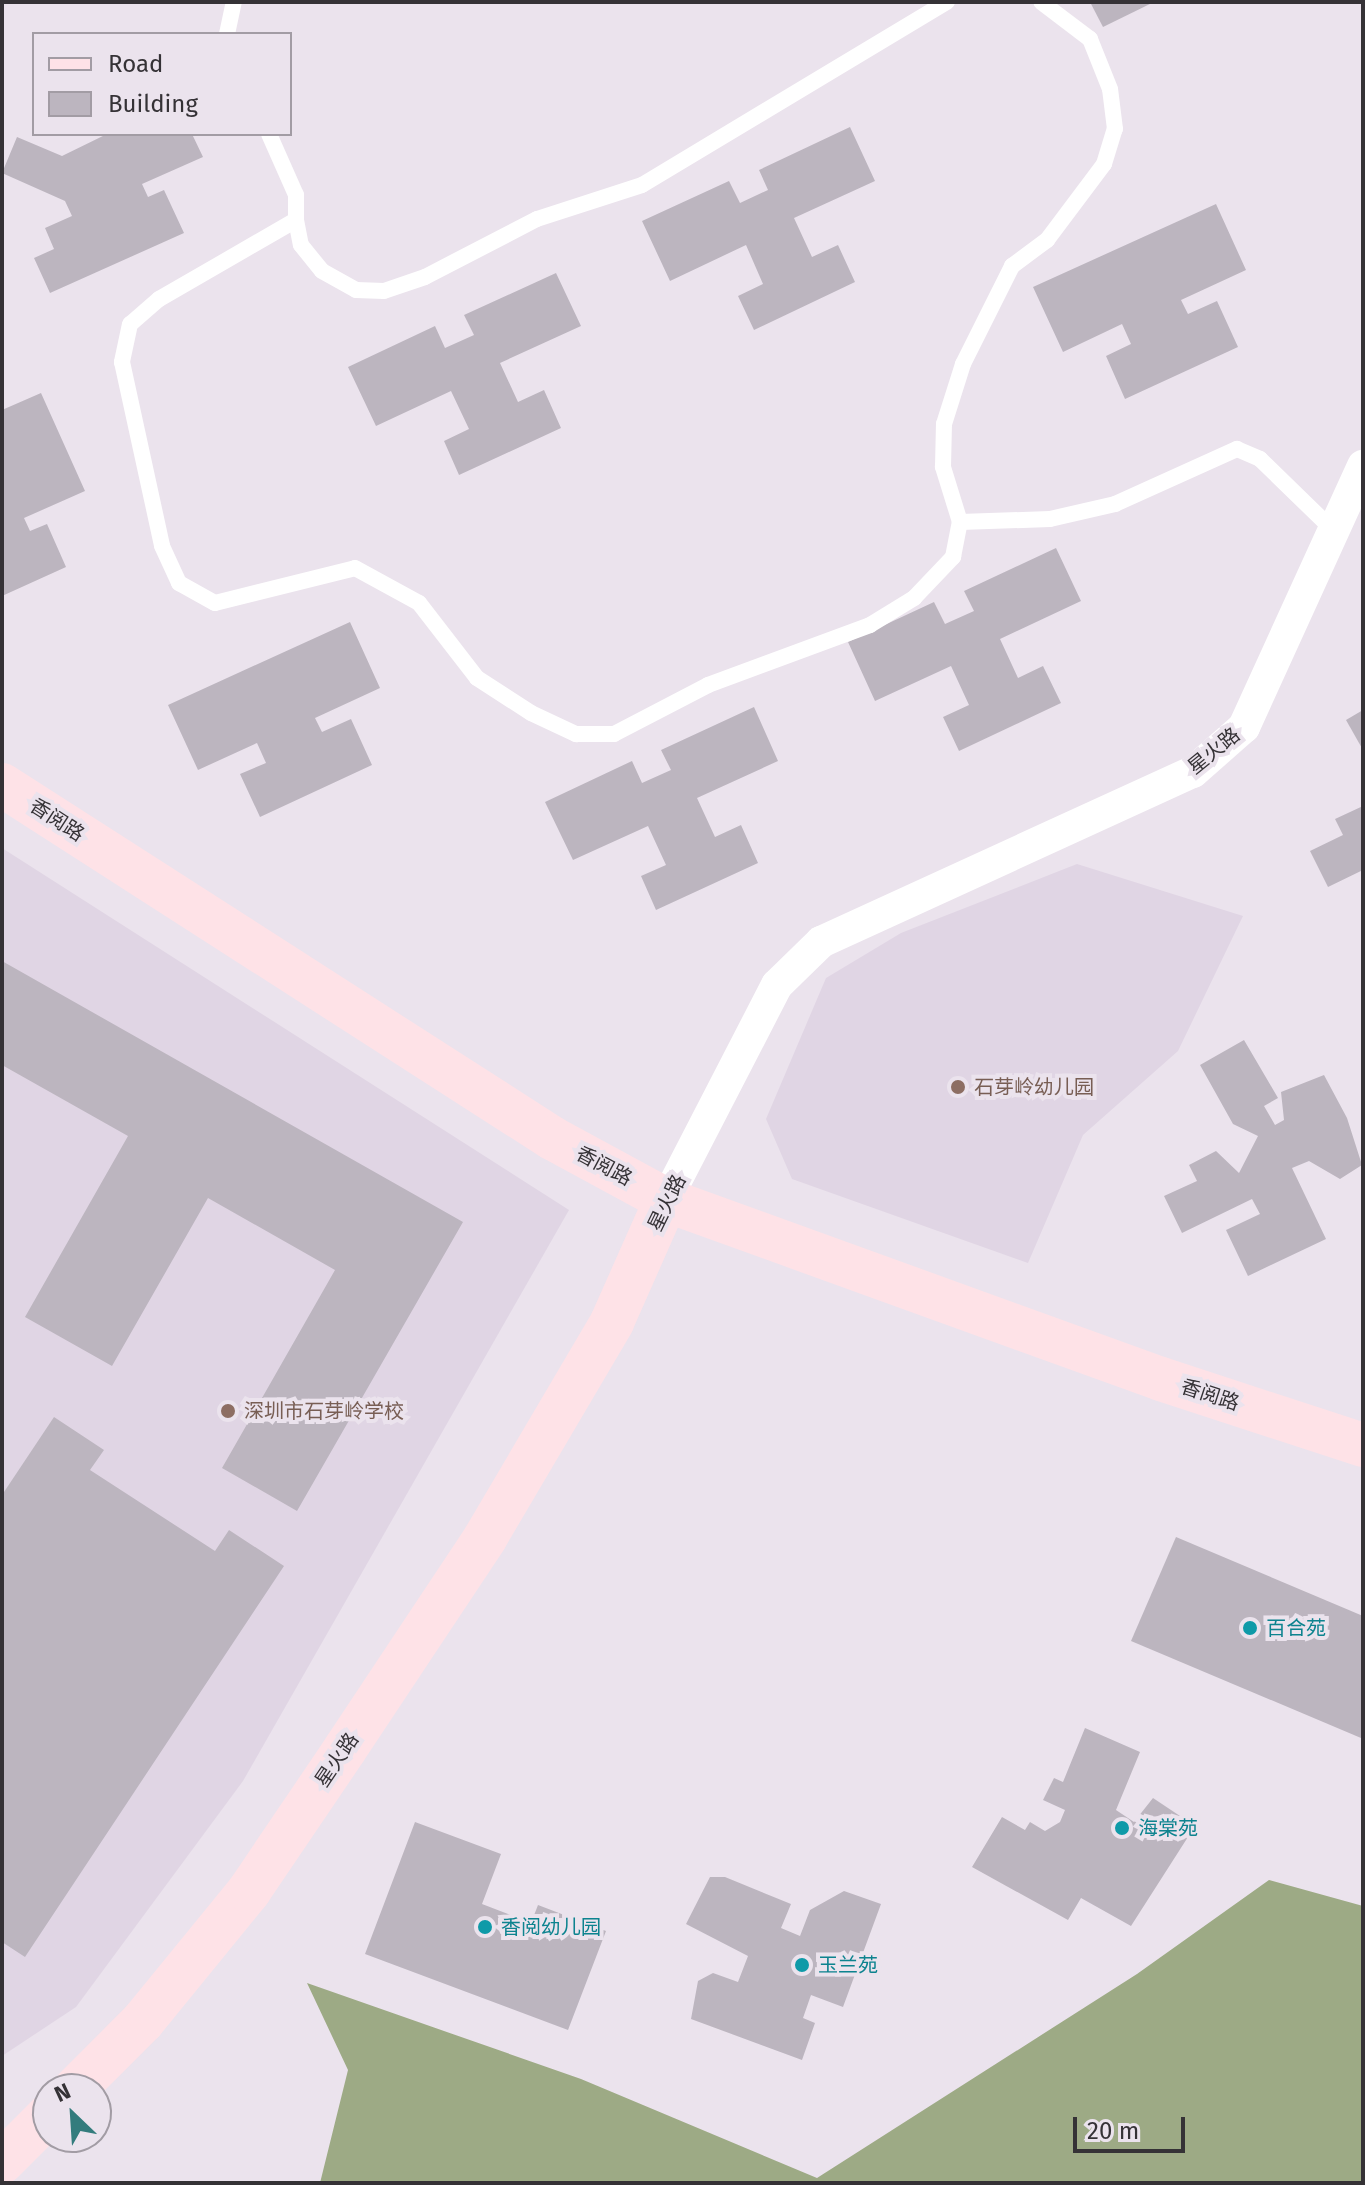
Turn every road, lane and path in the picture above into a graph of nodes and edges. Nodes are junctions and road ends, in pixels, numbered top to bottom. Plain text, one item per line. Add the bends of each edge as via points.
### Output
1 (234, 2) edge
2 (947, 2) edge
3 (1041, 2) edge
4 (227, 32) edge
5 (270, 136) edge
6 (296, 220) junction
7 (1363, 466) edge
8 (960, 522) junction
9 (1334, 531) junction
10 (2, 785) edge
11 (666, 1200) junction
12 (1363, 1445) edge
13 (91, 2073) edge
14 (32, 2132) edge
15 (2, 2162) edge

1 - 4 lane
2 - 6 lane via 642,185 537,219 412,282 384,291 356,290 322,271 301,245
3 - 8 lane via 1090,39 1110,89 1115,129 1104,164 1047,240 1012,266 963,364 944,424 943,467
5 - 6 lane via 296,195
6 - 8 lane via 159,299 130,324 122,362 162,546 179,583 215,603 355,568 419,603 477,678 531,713 576,734 614,734 708,685 870,625 914,598 953,557
7 - 9 street, 星火路
8 - 9 lane via 1050,519 1115,504 1237,449 1260,459
9 - 11 street, 星火路 via 1244,727 1193,772 821,942 777,985
10 - 11 street, 香阅路 via 552,1138
11 - 12 street, 香阅路 via 1161,1379
11 - 13 street, 星火路 via 604,1335 485,1538 249,1891 143,2021
14 - 15 street

